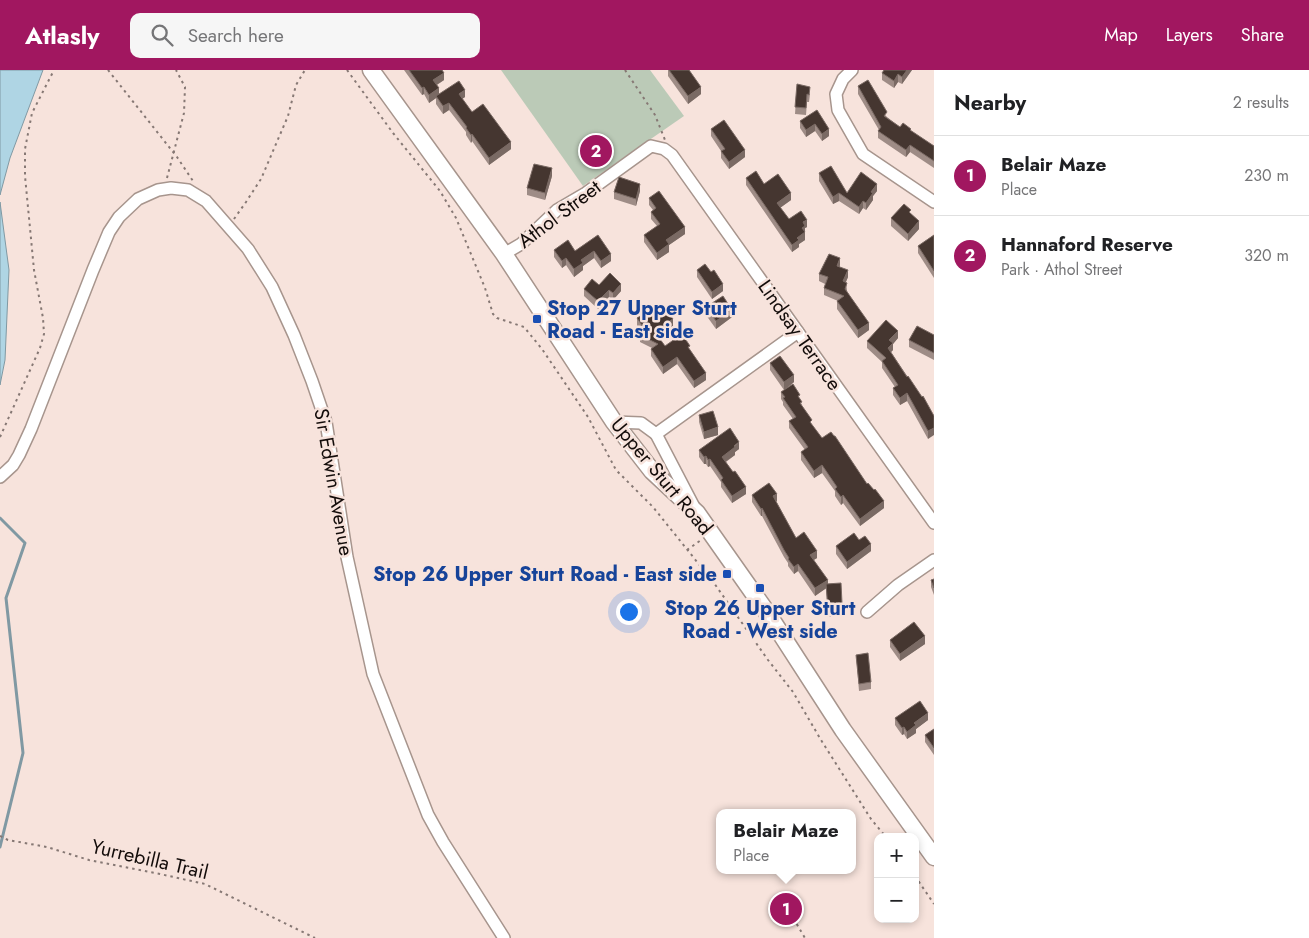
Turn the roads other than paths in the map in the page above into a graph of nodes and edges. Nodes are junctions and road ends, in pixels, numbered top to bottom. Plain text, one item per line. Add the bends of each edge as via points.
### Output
1 (371, 70) edge
2 (852, 70) edge
3 (664, 149) joint
4 (934, 202) edge
5 (504, 254) junction
6 (798, 332) junction
7 (614, 422) junction
8 (656, 434) junction
9 (0, 477) edge
10 (697, 513) junction
11 (934, 523) edge
12 (934, 560) edge
13 (867, 612) dead end
14 (934, 857) edge
15 (504, 938) edge

1 - 5 main road, Upper Sturt Road
2 - 4 street via 836,94 838,110 863,154
3 - 5 street, Athol Street via 651,146 557,210 521,244
3 - 6 street, Lindsay Terrace via 672,155
5 - 7 main road, Upper Sturt Road
6 - 8 street
6 - 11 street, Lindsay Terrace
7 - 8 street via 641,423
7 - 10 main road, Upper Sturt Road via 652,471
8 - 10 street
9 - 15 street, Sir Edwin Avenue via 13,465 31,430 92,270 119,216 138,199 161,189 188,190 206,202 248,250 272,287 294,335 326,422 347,557 373,674 428,815
10 - 14 main road, Upper Sturt Road via 768,614 843,730
12 - 13 street

